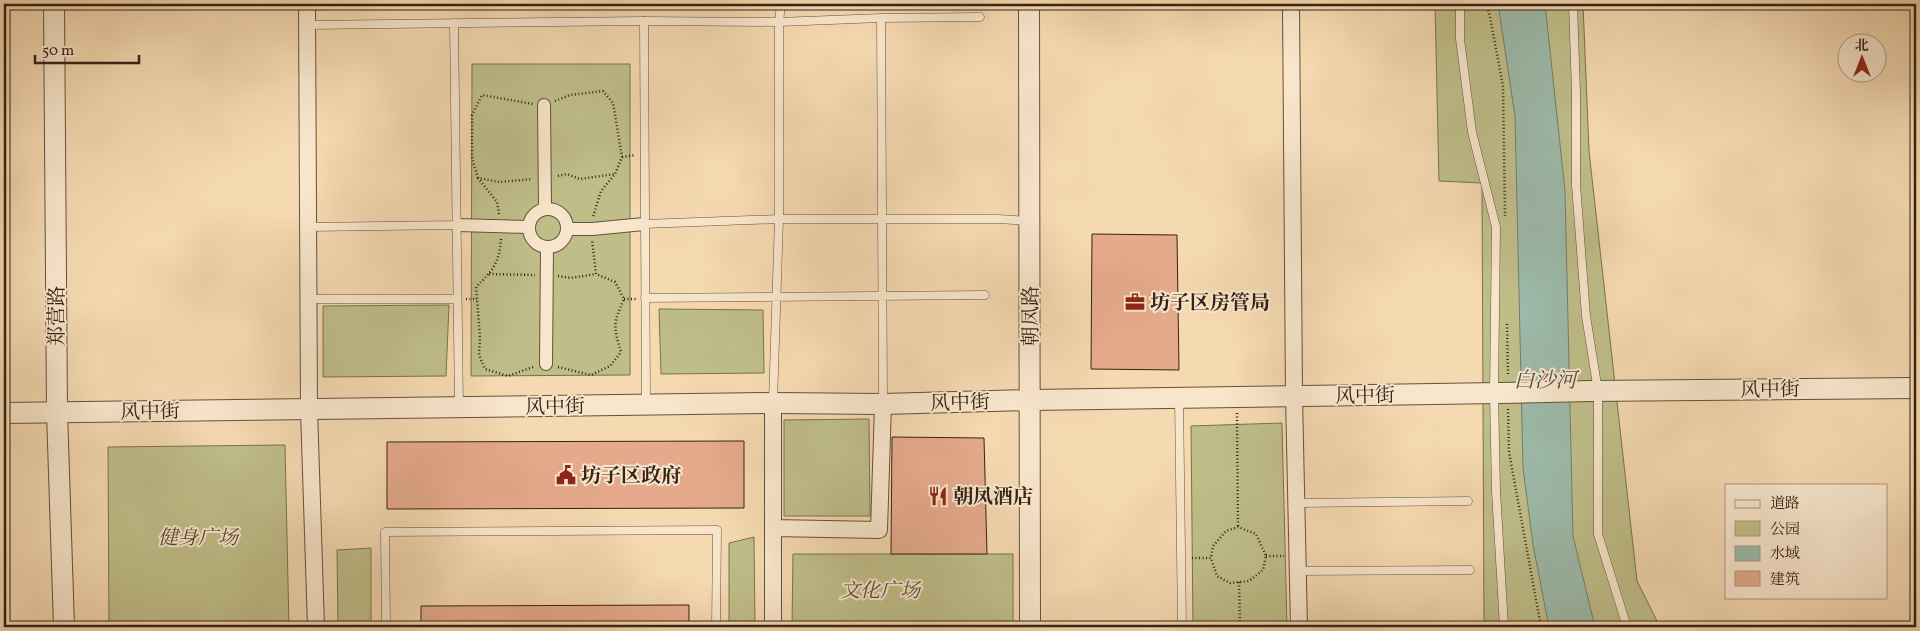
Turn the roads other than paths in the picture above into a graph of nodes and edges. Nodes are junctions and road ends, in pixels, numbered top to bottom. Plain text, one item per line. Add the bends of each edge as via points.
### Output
1 (54, 4) edge
2 (307, 4) edge
3 (781, 4) edge
4 (1029, 4) edge
5 (1291, 4) edge
6 (1460, 4) edge
7 (1573, 4) edge
8 (980, 16) dead end
9 (881, 18) junction
10 (644, 21) junction
11 (779, 22) junction
12 (454, 23) junction
13 (308, 25) junction
14 (544, 105) dead end
15 (545, 209) junction
16 (779, 219) junction
17 (881, 219) junction
18 (1029, 221) junction
19 (644, 224) junction
20 (457, 225) junction
21 (308, 227) junction
22 (529, 227) junction
23 (568, 229) junction
24 (547, 248) junction
25 (985, 295) dead end
26 (882, 296) junction
27 (776, 297) junction
28 (645, 298) junction
29 (309, 299) junction
30 (457, 299) junction
31 (546, 364) dead end
32 (1916, 388) edge
33 (1594, 391) junction
34 (1502, 393) junction
35 (1294, 396) junction
36 (1179, 398) junction
37 (1030, 400) junction
38 (773, 403) junction
39 (883, 404) junction
40 (646, 405) junction
41 (458, 408) junction
42 (309, 410) junction
43 (57, 412) junction
44 (4, 413) edge
45 (1468, 501) dead end
46 (1296, 503) junction
47 (773, 528) junction
48 (1470, 570) dead end
49 (1298, 571) junction
50 (64, 627) edge
51 (316, 627) edge
52 (386, 627) edge
53 (716, 627) edge
54 (774, 627) edge
55 (1030, 627) edge
56 (1182, 627) edge
57 (1299, 627) edge
58 (1504, 627) edge
59 (1627, 627) edge

1 - 43 street, 郑营路
2 - 13 street
3 - 11 lane
4 - 18 street, 朝凤路
5 - 35 street
6 - 34 lane via 1460,39 1472,132 1496,227
7 - 33 lane via 1576,185
8 - 9 lane
9 - 11 lane
9 - 17 lane
10 - 11 lane
10 - 12 lane
10 - 19 lane
11 - 16 lane
12 - 13 lane
12 - 20 lane
13 - 21 street
14 - 15 street
15 - 22 street via 534,215
15 - 23 street via 561,213
16 - 17 lane
16 - 19 lane
16 - 27 lane
17 - 18 lane
17 - 26 lane
18 - 37 street, 朝凤路
19 - 23 street
19 - 28 lane
20 - 21 lane
20 - 22 street
20 - 30 lane
21 - 29 street
22 - 24 street via 536,243
23 - 24 street via 564,240
24 - 31 street
25 - 26 lane
26 - 27 lane
26 - 39 lane
27 - 28 lane
27 - 38 lane
28 - 40 lane
29 - 30 lane
29 - 42 street
30 - 41 lane
32 - 33 street, 风中街
33 - 34 street, 风中街, bridge
33 - 59 lane via 1598,534
34 - 35 street, 风中街
34 - 58 lane via 1496,491
35 - 36 street, 风中街
35 - 46 street
36 - 37 street, 风中街
36 - 56 lane
37 - 39 street, 风中街
37 - 55 street, 朝凤路
38 - 39 street, 风中街
38 - 40 street, 风中街
38 - 47 street
39 - 47 street via 880,530
40 - 41 street, 风中街
41 - 42 street, 风中街
42 - 43 street, 风中街
42 - 51 street
43 - 44 street, 风中街
43 - 50 street, 郑营路
45 - 46 lane
46 - 49 street
47 - 54 street
48 - 49 lane
49 - 57 street
52 - 53 lane via 385,532 717,530

